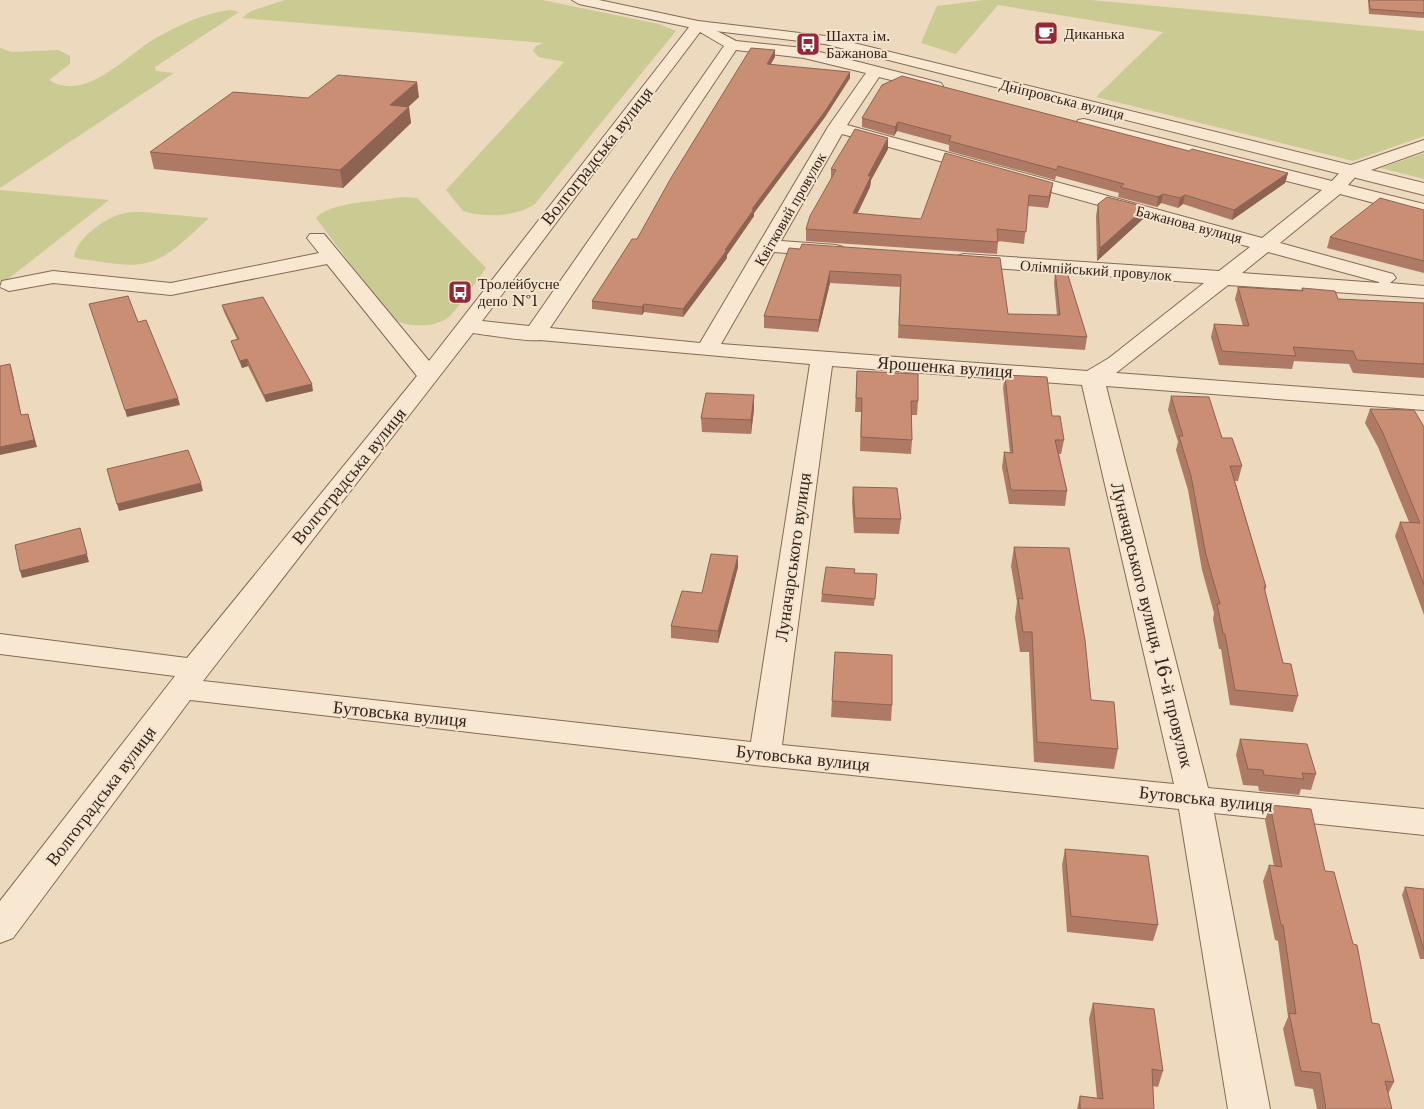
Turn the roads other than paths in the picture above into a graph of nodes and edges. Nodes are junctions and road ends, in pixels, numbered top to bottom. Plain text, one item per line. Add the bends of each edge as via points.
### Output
1 (579, 0) edge
2 (698, 24) junction
3 (732, 45) junction
4 (875, 70) junction
5 (952, 90) edge
6 (1067, 119) edge
7 (837, 127) junction
8 (1424, 145) edge
9 (1351, 171) junction
10 (1336, 188) junction
11 (1424, 189) edge
12 (1424, 210) edge
13 (317, 238) dead end
14 (1265, 245) junction
15 (768, 246) junction
16 (857, 252) edge
17 (331, 257) junction
18 (946, 259) edge
19 (1221, 280) junction
20 (9, 285) dead end
21 (1424, 290) edge
22 (466, 326) junction
23 (534, 335) junction
24 (707, 350) junction
25 (822, 358) junction
26 (429, 376) junction
27 (1092, 378) junction
28 (1424, 403) edge
29 (0, 644) edge
30 (189, 679) junction
31 (765, 755) junction
32 (1194, 797) junction
33 (1424, 822) edge
34 (0, 928) edge
35 (1248, 1109) edge

1 - 2 street, Дніпровська вулиця
2 - 3 street, Дніпровська вулиця
2 - 9 street, Дніпровська вулиця via 825,40
2 - 22 street, Волгоградська вулиця
3 - 4 street, Дніпровська вулиця via 804,53
3 - 23 street
4 - 5 street, Дніпровська вулиця
4 - 7 street, Квітковий провулок
6 - 10 street, Дніпровська вулиця
7 - 14 street, Бажанова вулиця
7 - 15 street, Квітковий провулок
8 - 9 street
9 - 10 street
9 - 11 street, Дніпровська вулиця
10 - 12 street, Дніпровська вулиця
10 - 14 street
13 - 17 street
14 - 19 street
14 - 21 street, Бажанова вулиця
15 - 16 street
15 - 24 street, Квітковий провулок
17 - 20 street via 171,289 53,277
17 - 26 street
18 - 19 street, Олімпійський провулок
19 - 21 street, Олімпійський провулок
19 - 27 street via 1117,363
22 - 23 street, Ярошенка вулиця
22 - 26 street, Волгоградська вулиця
23 - 24 street, Ярошенка вулиця
24 - 25 street, Ярошенка вулиця
25 - 27 street, Ярошенка вулиця
25 - 31 street, Луначарського вулиця
26 - 30 street, Волгоградська вулиця
27 - 28 street, Ярошенка вулиця
27 - 32 street, Луначарського вулиця, 16-й провулок
29 - 30 street, Бутовська вулиця
30 - 31 street, Бутовська вулиця
30 - 34 street, Волгоградська вулиця
31 - 32 street, Бутовська вулиця
32 - 33 street, Бутовська вулиця
32 - 35 street, Луначарського вулиця, 16-й провулок

